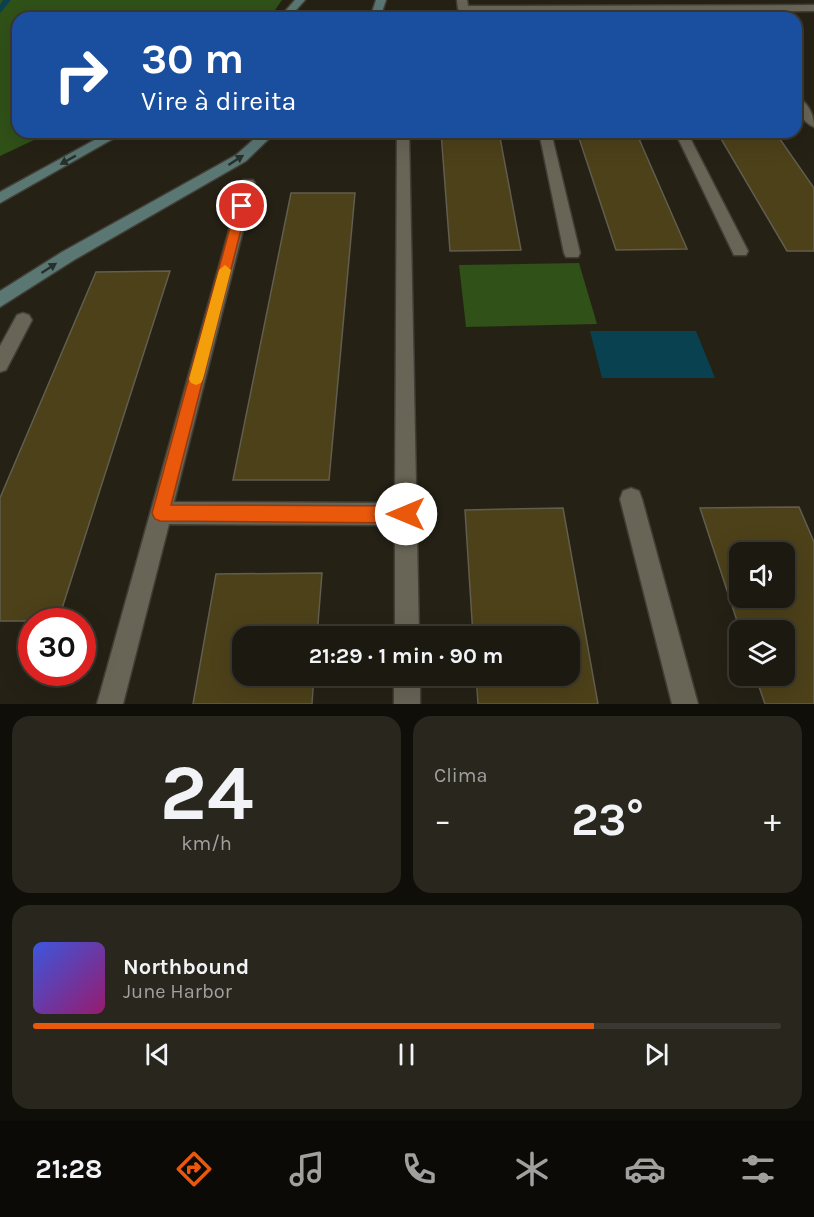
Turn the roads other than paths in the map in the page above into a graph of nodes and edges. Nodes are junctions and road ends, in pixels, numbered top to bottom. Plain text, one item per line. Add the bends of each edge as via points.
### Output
1 (300, 0) edge
2 (463, 4) edge
3 (814, 8) edge
4 (289, 12) edge
5 (802, 108) edge
6 (814, 123) edge
7 (108, 138) edge
8 (263, 138) edge
9 (403, 138) edge
10 (546, 138) edge
11 (684, 138) edge
12 (248, 183) dead end
13 (0, 198) edge
14 (740, 251) dead end
15 (572, 253) dead end
16 (0, 300) edge
17 (23, 320) dead end
18 (0, 364) edge
19 (631, 499) dead end
20 (160, 513) junction
21 (406, 514) junction
22 (407, 626) edge
23 (407, 686) edge
24 (110, 704) edge
25 (407, 704) edge
26 (685, 704) edge

1 - 4 main road
2 - 3 street
5 - 6 street
7 -> 13 main road
16 -> 8 main road via 68,256 241,158
9 - 21 street
10 - 15 street
11 - 14 street
12 - 20 street
17 - 18 street
19 - 26 street
20 - 21 street
20 - 24 street
21 - 22 street
23 - 25 street

